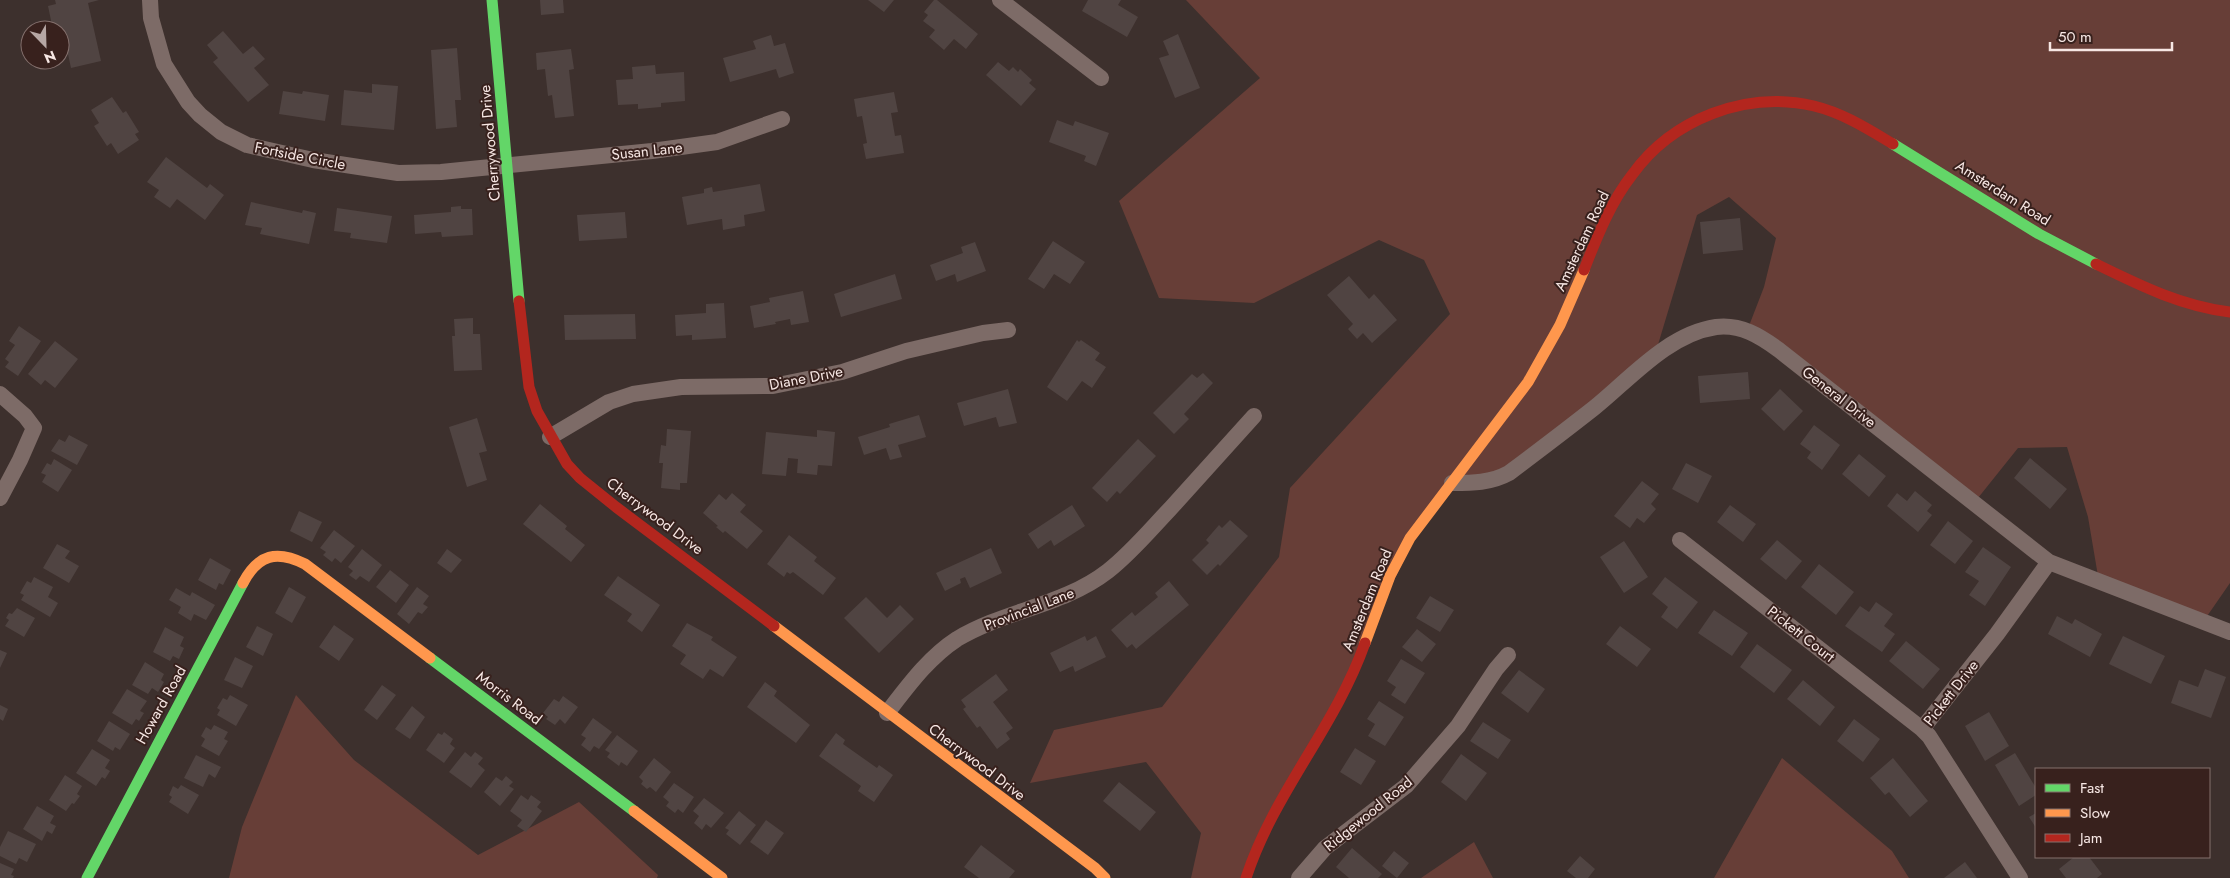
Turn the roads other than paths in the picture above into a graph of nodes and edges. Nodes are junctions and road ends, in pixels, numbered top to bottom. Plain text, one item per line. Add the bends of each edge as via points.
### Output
1 (150, 0) edge
2 (492, 0) edge
3 (1000, 0) edge
4 (1101, 78) dead end
5 (782, 119) dead end
6 (507, 164) junction
7 (2230, 312) edge
8 (1008, 330) dead end
9 (0, 394) edge
10 (1254, 416) dead end
11 (550, 437) junction
12 (1452, 483) junction
13 (0, 498) edge
14 (1680, 540) dead end
15 (271, 555) joint
16 (2049, 562) junction
17 (2230, 632) edge
18 (1508, 655) dead end
19 (887, 713) junction
20 (1922, 729) junction
21 (87, 878) edge
22 (722, 878) edge
23 (1105, 878) edge
24 (1246, 878) edge
25 (1299, 878) edge
26 (2020, 878) edge

1 - 6 street, Fortside Circle via 151,18 164,64 179,89 200,115 221,132 247,145 313,160 398,173
2 - 6 street, Cherrywood Drive
3 - 4 street
5 - 6 street, Susan Lane via 717,142
6 - 11 street, Cherrywood Drive via 530,387
7 - 12 street, Amsterdam Road via 2186,303 2061,247 1848,118 1812,106 1785,102 1744,105 1676,131 1641,161 1600,231 1573,297 1528,382
8 - 11 street, Diane Drive via 906,351 842,372 773,386 681,387 633,394 609,402
9 - 13 street via 34,428
10 - 19 street, Provincial Lane via 1143,538 1108,570 1058,600 959,638 929,662
11 - 19 street, Cherrywood Drive via 567,464 609,502
12 - 16 street, General Drive via 1478,483 1509,474 1682,338 1707,329 1732,327 1759,336 1779,350
12 - 24 street, Amsterdam Road via 1398,559 1344,696 1277,805 1254,852
14 - 20 street, Pickett Court
15 - 21 street, Howard Road via 248,573
15 - 22 street, Morris Road via 291,556 305,564
16 - 17 street, General Drive
16 - 20 street, Pickett Drive
18 - 25 street, Ridgewood Road via 1458,726 1406,786 1325,848
19 - 23 street, Cherrywood Drive
20 - 26 street, Pickett Drive

